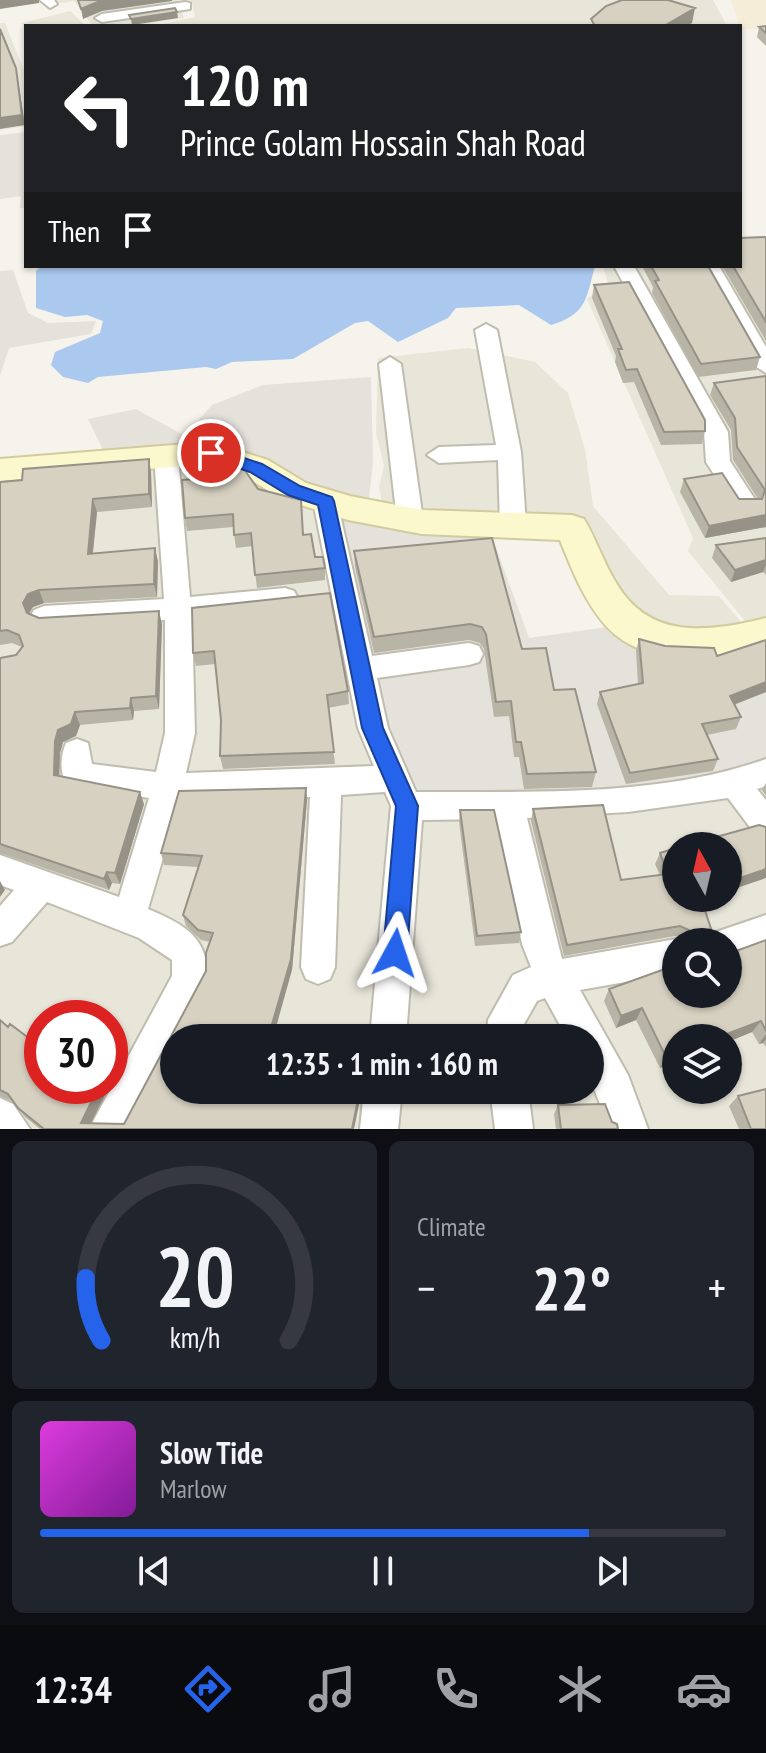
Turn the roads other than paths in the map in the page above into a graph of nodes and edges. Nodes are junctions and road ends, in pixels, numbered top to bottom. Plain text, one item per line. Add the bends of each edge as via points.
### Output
1 (183, 3) edge
2 (102, 18) dead end
3 (186, 24) edge
4 (625, 268) edge
5 (710, 268) edge
6 (486, 330) dead end
7 (390, 364) dead end
8 (761, 375) edge
9 (720, 385) edge
10 (690, 388) junction
11 (509, 452) junction
12 (166, 455) junction
13 (439, 455) dead end
14 (0, 470) edge
15 (325, 501) junction
16 (746, 504) edge
17 (410, 520) junction
18 (513, 524) junction
19 (344, 592) junction
20 (178, 610) junction
21 (44, 617) edge
22 (764, 636) edge
23 (469, 654) dead end
24 (361, 669) junction
25 (77, 752) dead end
26 (766, 772) edge
27 (392, 778) junction
28 (326, 782) junction
29 (736, 785) junction
30 (168, 787) junction
31 (508, 805) junction
32 (407, 806) junction
33 (766, 824) edge
34 (0, 870) edge
35 (40, 886) junction
36 (129, 918) junction
37 (0, 930) edge
38 (766, 931) edge
39 (742, 939) edge
40 (662, 959) edge
41 (318, 967) dead end
42 (553, 978) junction
43 (389, 1024) edge
44 (506, 1024) edge
45 (579, 1024) edge
46 (604, 1068) edge
47 (382, 1104) edge
48 (511, 1104) edge
49 (0, 1117) edge
50 (11, 1129) edge
51 (108, 1129) edge
52 (379, 1129) edge
53 (514, 1129) edge
54 (629, 1129) edge

1 - 2 street
1 - 3 street
4 - 10 street
5 - 8 street
6 - 11 street
7 - 17 street
9 - 10 street
10 - 16 street via 716,432 718,462
11 - 13 street
11 - 18 street
12 - 14 street
12 - 15 street via 211,453
12 - 20 street
15 - 17 street
15 - 19 street
17 - 18 street
18 - 22 street via 572,528 622,620 646,637 712,644
19 - 20 street
19 - 24 street
20 - 21 street
20 - 30 street via 180,733
23 - 24 street
24 - 27 street via 373,728
25 - 30 street via 77,776
26 - 29 street
27 - 28 street
27 - 32 street
28 - 30 street
28 - 41 street
29 - 31 street
29 - 33 street
30 - 36 street
31 - 32 street
31 - 42 street via 539,944
32 - 43 street
34 - 35 street
35 - 36 street
35 - 37 street
36 - 51 street via 181,943 191,959 189,980
38 - 39 street
40 - 42 street
42 - 44 street via 525,987
42 - 45 street
46 - 54 street
47 - 52 street
48 - 53 street
49 - 50 street

